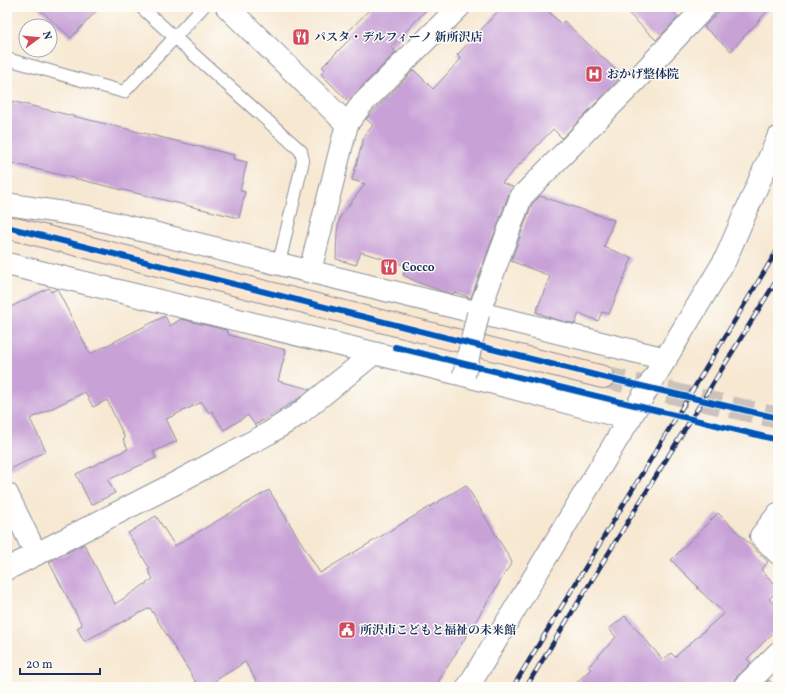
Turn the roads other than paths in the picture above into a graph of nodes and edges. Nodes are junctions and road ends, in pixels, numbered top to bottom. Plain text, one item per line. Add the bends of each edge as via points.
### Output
1 (141, 7) edge
2 (203, 7) edge
3 (227, 7) edge
4 (459, 7) edge
5 (705, 7) edge
6 (174, 38) junction
7 (7, 59) edge
8 (347, 124) junction
9 (778, 138) edge
10 (7, 204) edge
11 (7, 227) edge
12 (279, 263) junction
13 (7, 264) edge
14 (310, 271) junction
15 (478, 314) junction
16 (373, 354) junction
17 (666, 359) junction
18 (464, 375) junction
19 (603, 377) tunnel mouth
20 (630, 419) junction
21 (7, 494) edge
22 (778, 514) edge
23 (778, 553) edge
24 (36, 554) junction
25 (7, 569) edge
26 (775, 662) edge
27 (468, 687) edge
28 (744, 687) edge

1 - 6 lane
2 - 6 lane
3 - 8 street
4 - 8 street via 362,104
5 - 15 street via 521,197
6 - 7 lane via 124,92
6 - 12 lane via 301,151 303,161
8 - 14 street
9 - 17 street via 725,260
10 - 12 street via 84,216
11 - 19 street
12 - 14 street
13 - 16 street
14 - 15 street
15 - 17 street
15 - 18 street, bridge
16 - 18 street
16 - 24 street via 299,414 269,433
17 - 20 street
18 - 20 street
20 - 27 street
21 - 24 street
22 - 23 street via 761,536
24 - 25 street
26 - 28 street

